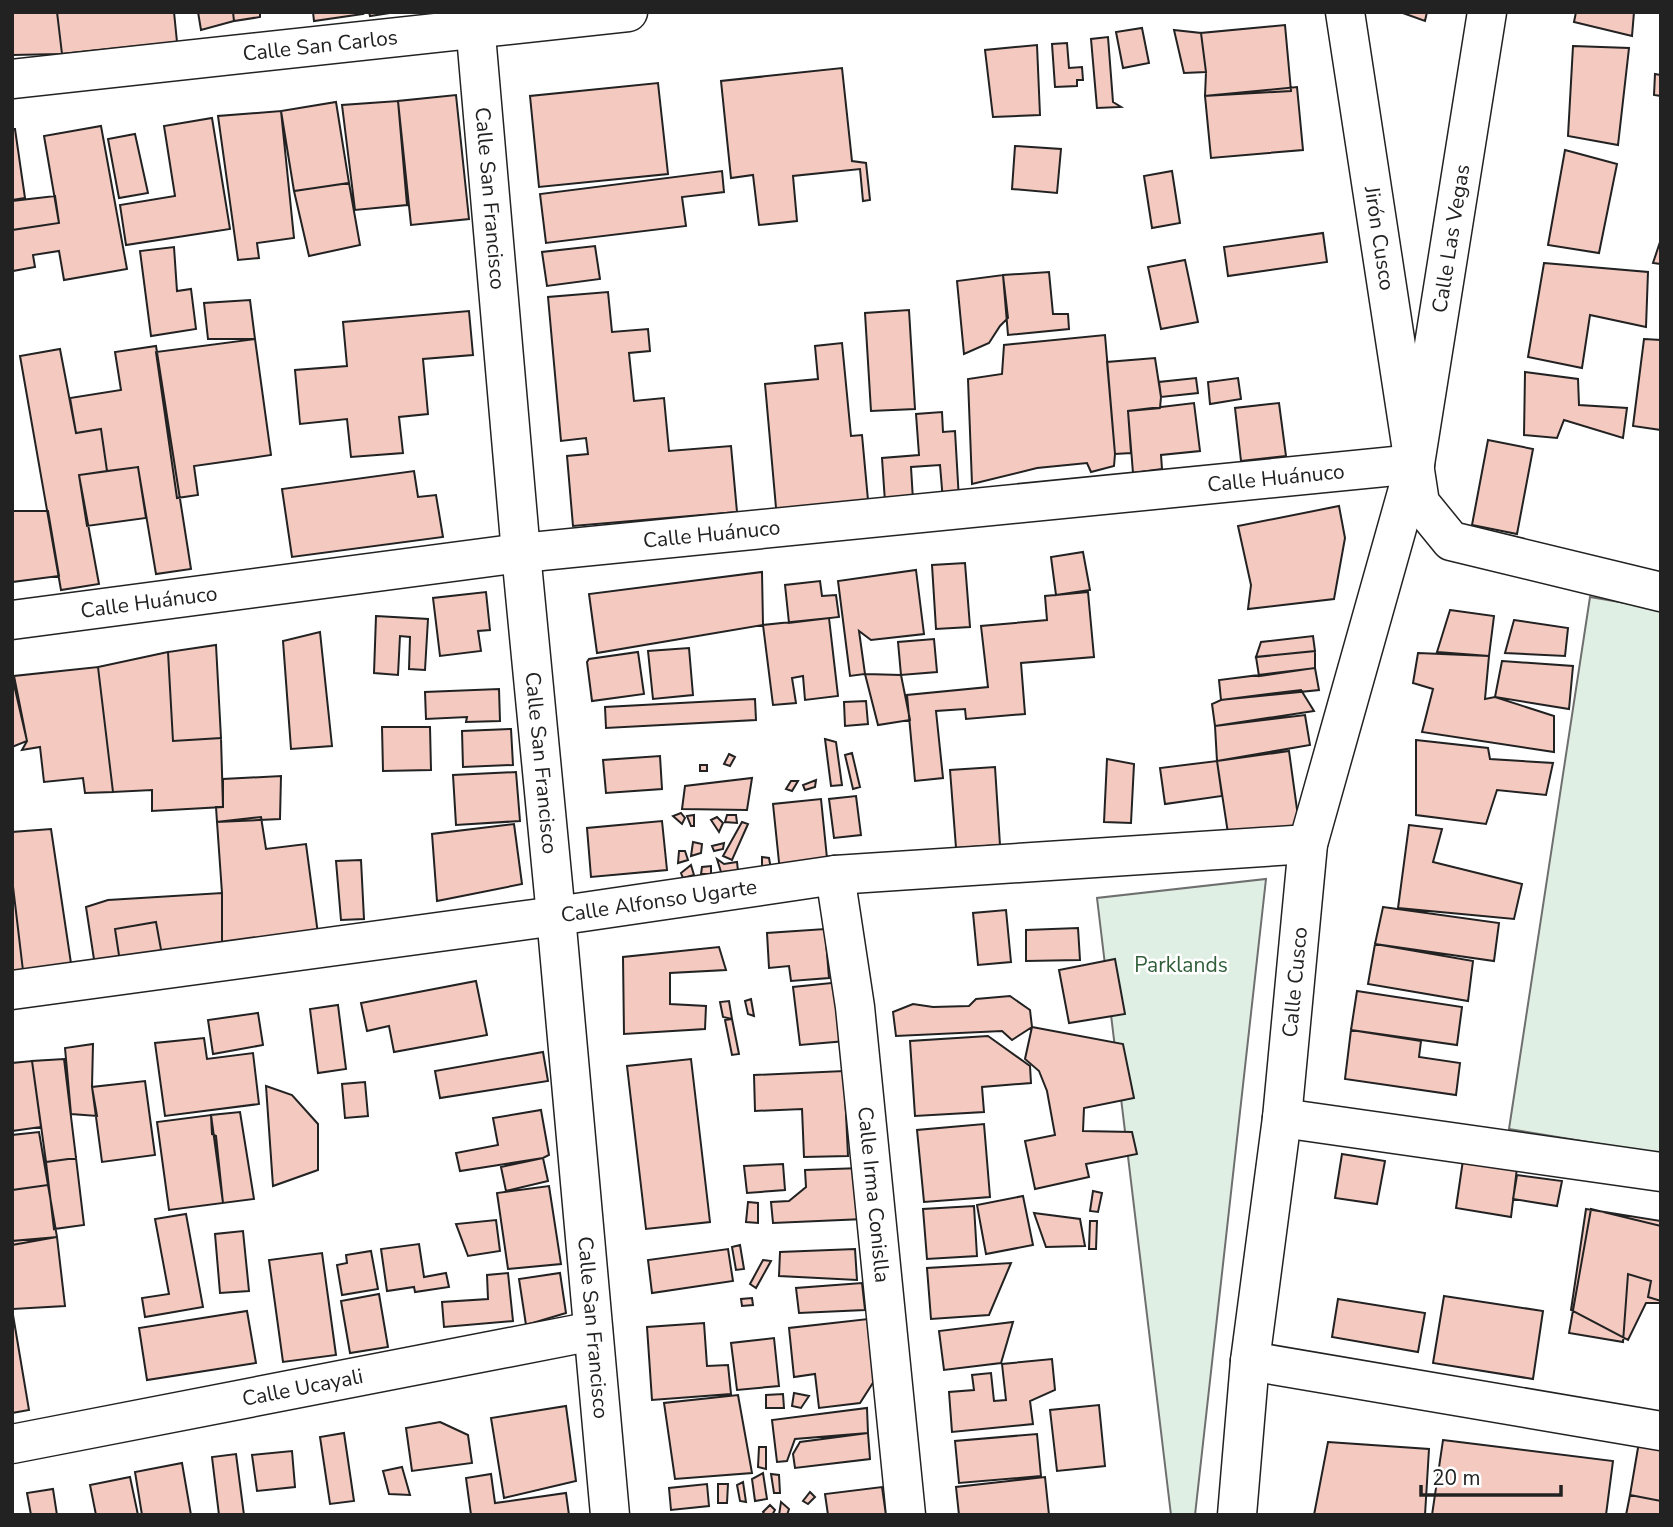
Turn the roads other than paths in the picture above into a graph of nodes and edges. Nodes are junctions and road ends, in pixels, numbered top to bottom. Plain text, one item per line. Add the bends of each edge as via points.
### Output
1 (628, 12) edge
2 (1345, 12) edge
3 (1486, 12) edge
4 (474, 20) edge
5 (12, 79) edge
6 (1415, 464) junction
7 (520, 554) junction
8 (1661, 592) edge
9 (12, 620) edge
10 (1308, 844) junction
11 (835, 875) junction
12 (556, 916) junction
13 (12, 990) edge
14 (1282, 1118) junction
15 (1661, 1172) edge
16 (593, 1331) junction
17 (1250, 1361) junction
18 (1661, 1432) edge
19 (12, 1444) edge
20 (610, 1515) edge
21 (905, 1515) edge
22 (1237, 1515) edge

1 - 4 street, Calle San Carlos
2 - 6 street, Jirón Cusco
3 - 6 street, Calle Las Vegas
4 - 5 street, Calle San Carlos
4 - 7 street, Calle San Francisco
6 - 7 street, Calle Huánuco
6 - 8 street via 1419,503 1451,541
6 - 10 street, Calle Cusco
7 - 9 street, Calle Huánuco
7 - 12 street, Calle San Francisco
10 - 11 street, Calle Alfonso Ugarte
10 - 14 street, Calle Cusco
11 - 12 street, Calle Alfonso Ugarte
11 - 21 street, Calle Irma Conislla via 855,1007
12 - 13 street, Calle Alfonso Ugarte
12 - 16 street, Calle San Francisco
14 - 15 street
14 - 17 street, Calle Cusco
16 - 19 street, Calle Ucayali
16 - 20 street, Calle San Francisco
17 - 18 street
17 - 22 street, Calle Cusco

